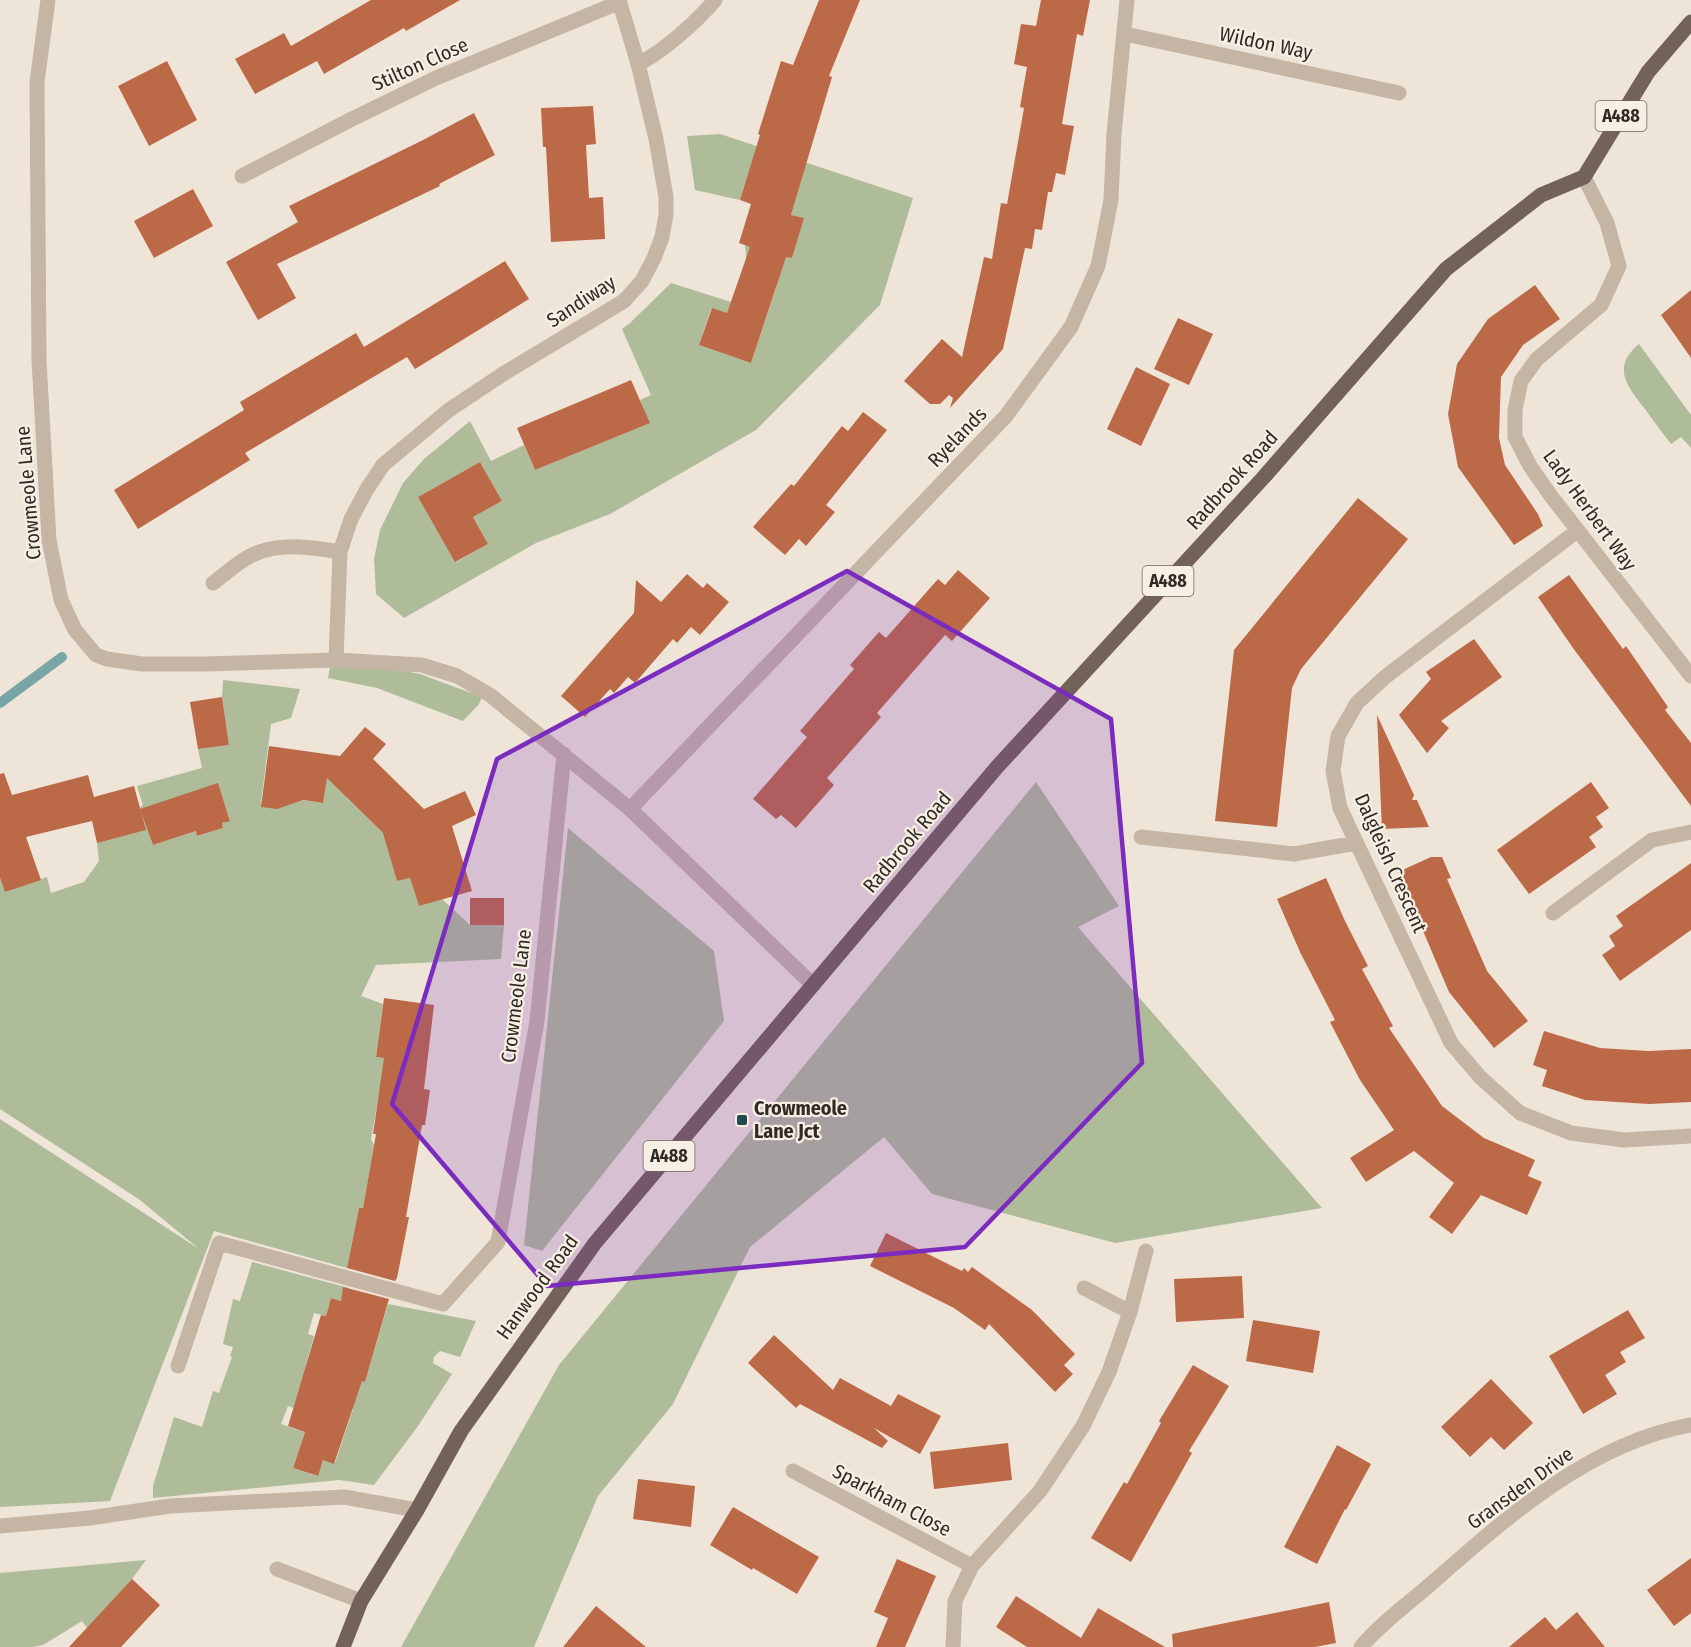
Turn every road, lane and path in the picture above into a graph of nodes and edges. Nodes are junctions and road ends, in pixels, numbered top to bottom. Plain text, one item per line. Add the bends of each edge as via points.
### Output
1 (48, 0) edge
2 (715, 0) edge
3 (1127, 0) edge
4 (619, 1) edge
5 (1691, 22) edge
6 (1125, 34) junction
7 (638, 64) junction
8 (1399, 93) dead end
9 (242, 176) dead end
10 (1584, 177) junction
11 (1577, 531) junction
12 (340, 552) junction
13 (213, 583) dead end
14 (336, 660) junction
15 (1691, 676) edge
16 (564, 754) junction
17 (630, 809) junction
18 (1691, 832) edge
19 (1142, 837) dead end
20 (1356, 843) junction
21 (1553, 913) dead end
22 (813, 985) junction
23 (1691, 1136) edge
24 (1146, 1251) dead end
25 (1084, 1288) dead end
26 (1130, 1312) junction
27 (178, 1366) dead end
28 (1691, 1425) edge
29 (793, 1471) dead end
30 (417, 1510) junction
31 (0, 1526) edge
32 (972, 1566) junction
33 (277, 1569) dead end
34 (361, 1601) junction
35 (343, 1647) edge
36 (953, 1647) edge
37 (1361, 1647) edge

1 - 14 street, Crowmeole Lane via 37,82 39,360 49,540 61,600 75,630 96,655 107,659 142,664
2 - 7 street via 650,58
3 - 6 street, Ryelands
4 - 7 street, Sandiway
4 - 9 street, Stilton Close via 436,78
5 - 10 main road, A488 via 1648,72
6 - 8 street, Wildon Way
6 - 17 street, Ryelands via 1111,200 1098,266 1071,327 1006,416
7 - 12 street, Sandiway via 666,197 662,237 642,281 624,301 503,374 403,447 367,489
10 - 11 street, Lady Herbert Way via 1607,223 1619,266 1601,305 1536,359 1521,381 1515,410 1515,437 1530,466
10 - 22 main road, Radbrook Road / A488 via 1541,195 1446,269 1263,478 997,767
11 - 15 street, Lady Herbert Way
11 - 20 street, Dalgleish Crescent via 1384,677 1357,703 1338,736 1333,771 1340,808
12 - 13 street via 311,547 266,550 250,556
12 - 14 street, Sandiway
14 - 16 street, Crowmeole Lane via 422,665 458,676 490,695
16 - 17 street, Crowmeole Lane
16 - 27 street, Crowmeole Lane via 537,1021 498,1242 443,1304 219,1243
17 - 22 street, Crowmeole Lane
18 - 21 street via 1652,840
19 - 20 street via 1294,854
20 - 23 street, Dalgleish Crescent via 1451,1043 1480,1077 1520,1113 1571,1132 1624,1140
22 - 30 main road, Hanwood Road / A488 via 595,1243 461,1431
24 - 26 street
25 - 26 street
26 - 32 street via 1109,1372 1083,1426 1040,1491
28 - 37 street, Gransden Drive via 1612,1451 1543,1492 1446,1570
29 - 32 street, Sparkham Close
30 - 31 street via 344,1497 170,1506
30 - 34 main road, Hanwood Road / A488
32 - 36 street via 955,1601
33 - 34 street
34 - 35 main road, Hanwood Road / A488

